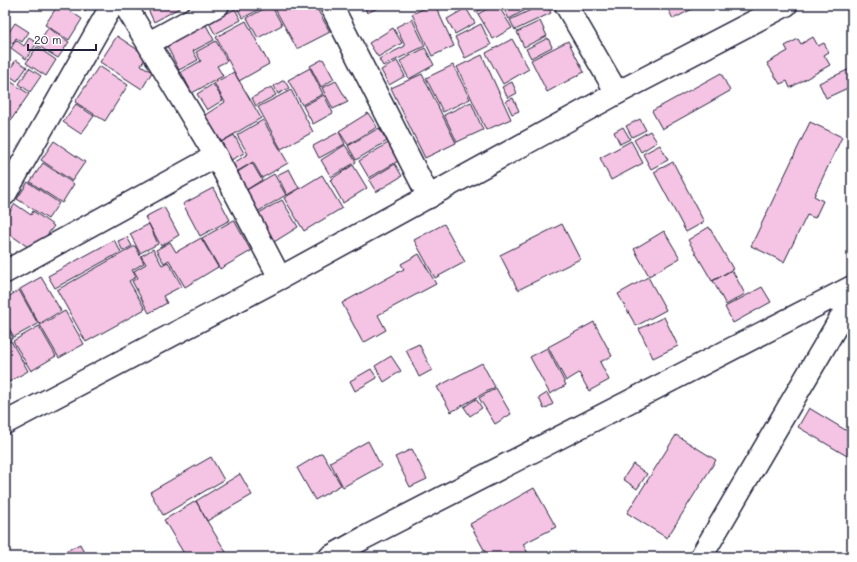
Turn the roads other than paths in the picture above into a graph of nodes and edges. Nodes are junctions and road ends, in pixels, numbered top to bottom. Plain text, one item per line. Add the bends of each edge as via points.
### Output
1 (112, 5) edge
2 (125, 5) edge
3 (218, 5) edge
4 (331, 5) edge
5 (566, 5) edge
6 (786, 5) edge
7 (149, 43) junction
8 (617, 93) junction
9 (216, 156) junction
10 (5, 194) edge
11 (429, 197) junction
12 (5, 272) edge
13 (280, 278) junction
14 (852, 287) edge
15 (852, 300) edge
16 (5, 423) edge
17 (330, 557) edge
18 (701, 557) edge

1 - 10 street
2 - 7 street
3 - 7 street
4 - 11 street
5 - 8 street
6 - 8 street
7 - 9 street
8 - 11 street
9 - 12 street
9 - 13 street
11 - 13 street
13 - 16 street
14 - 17 street
15 - 18 street

